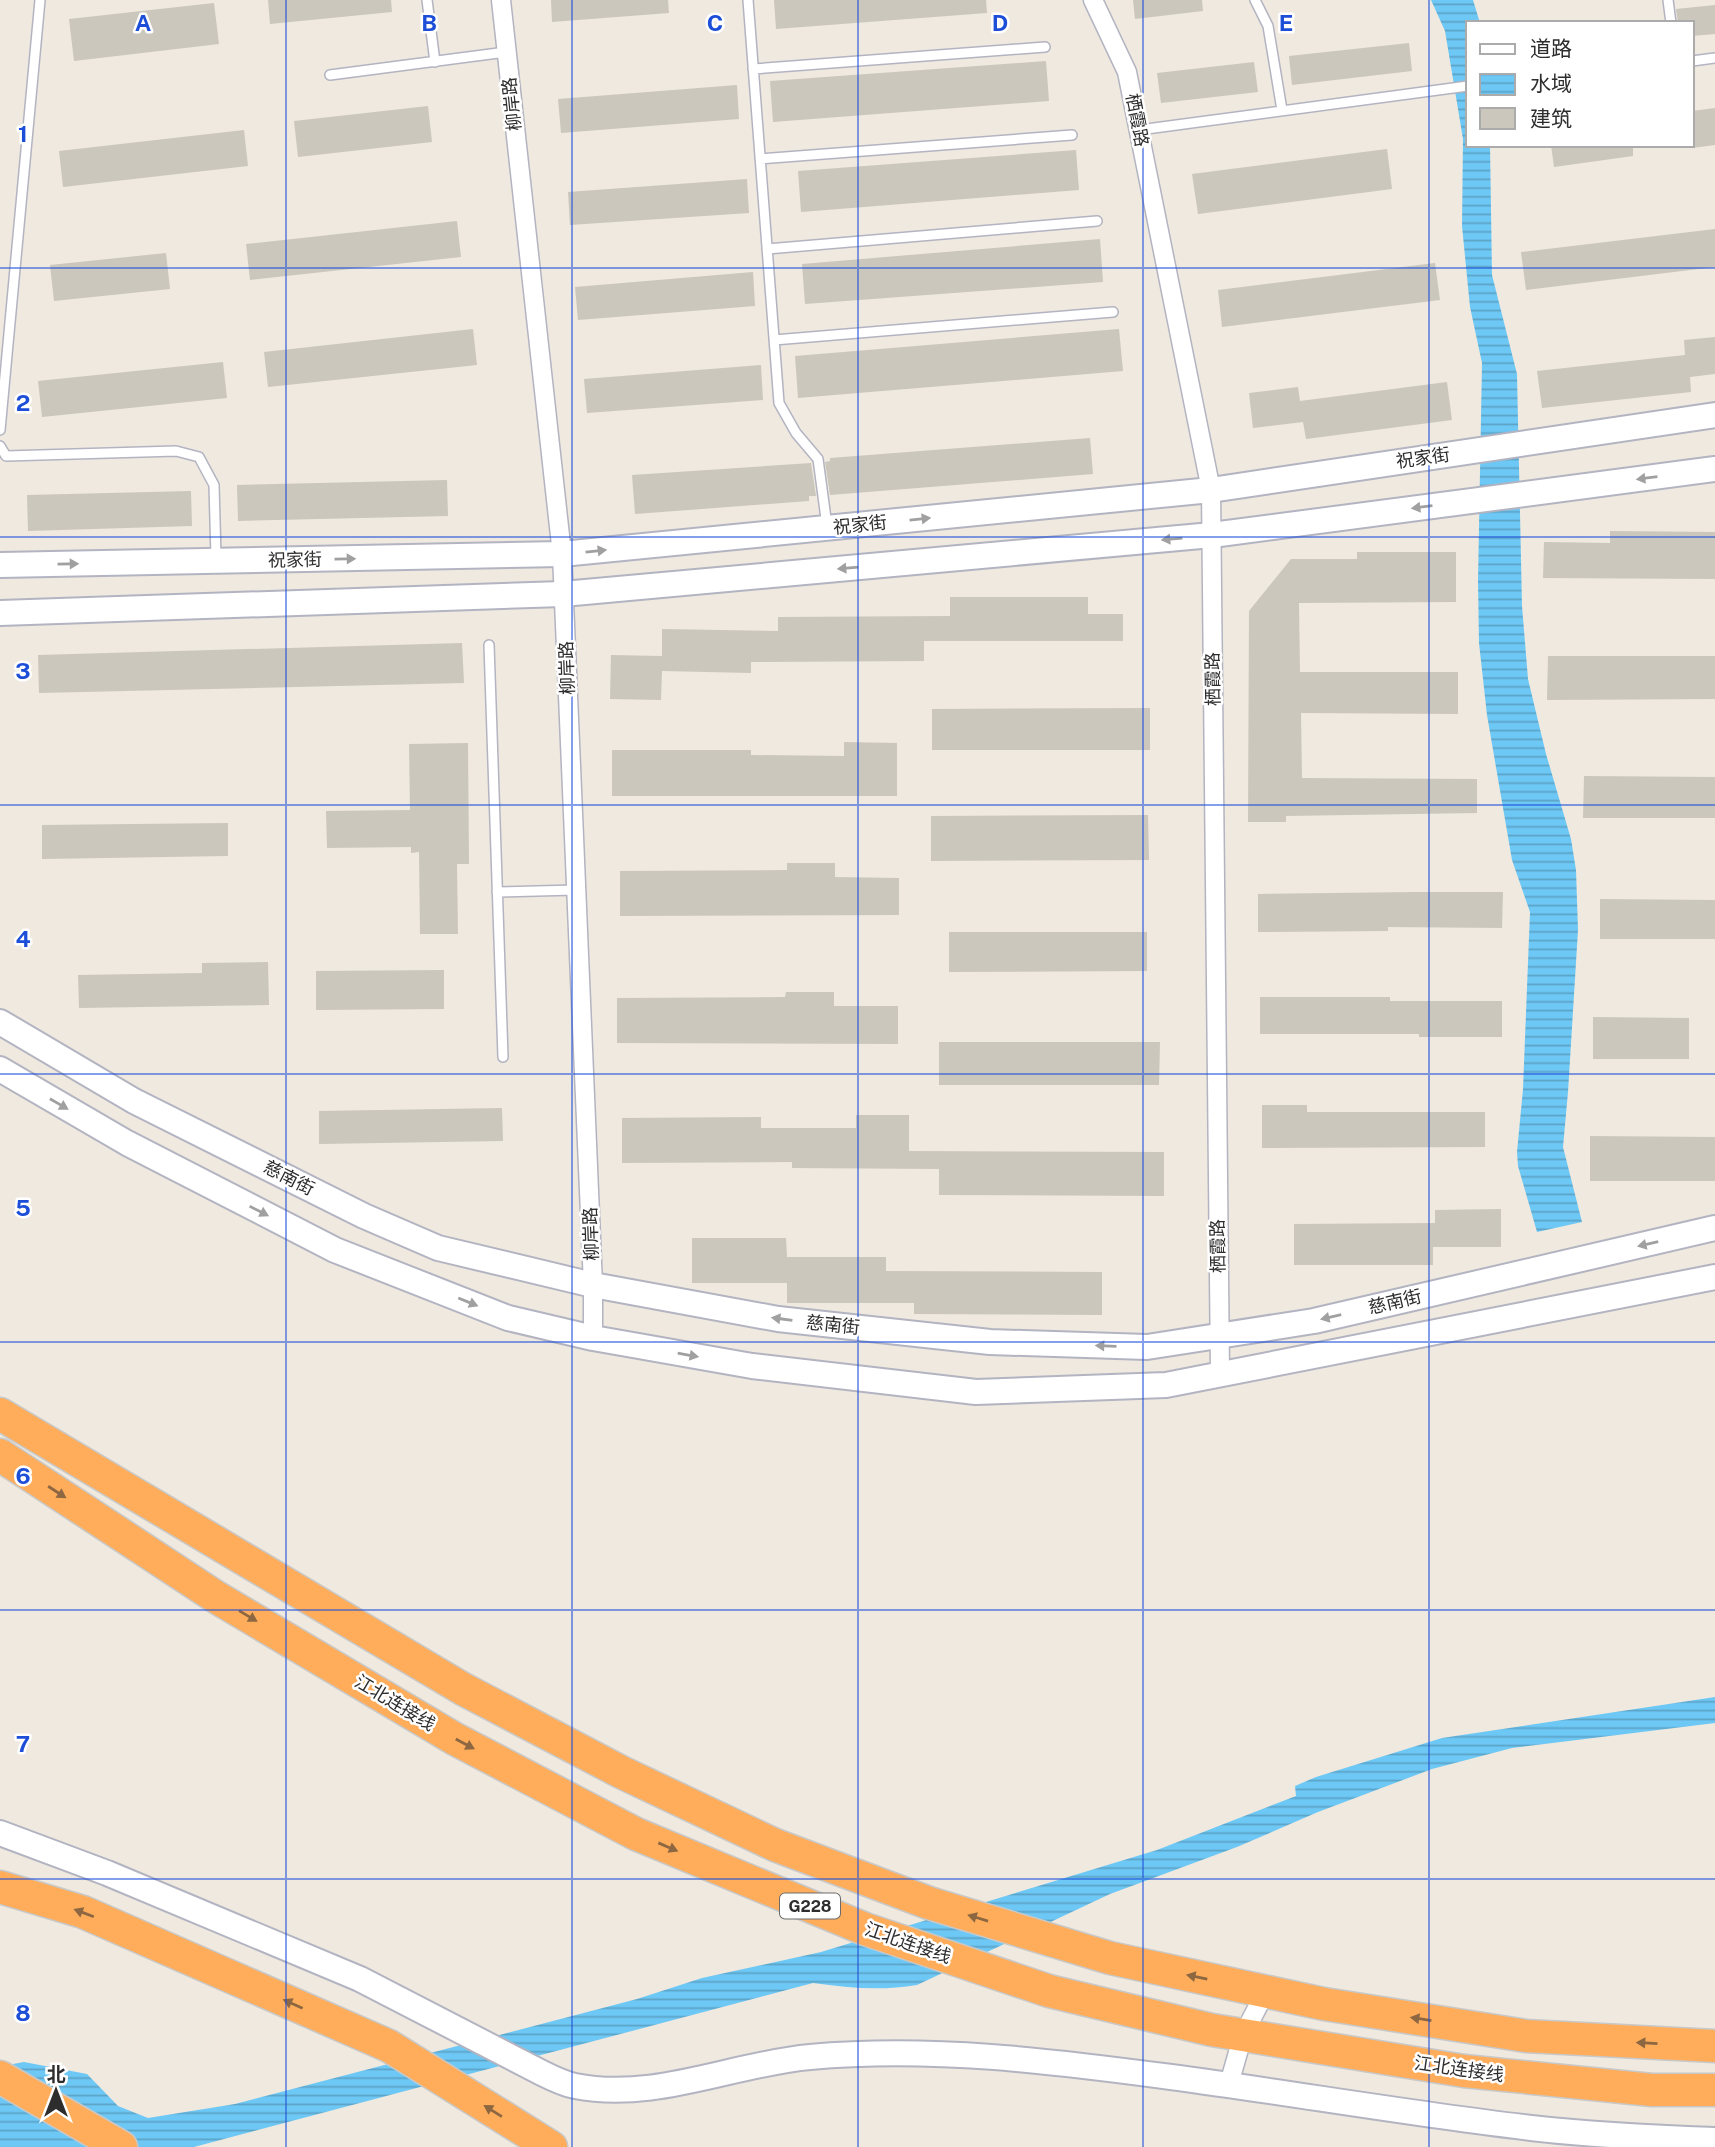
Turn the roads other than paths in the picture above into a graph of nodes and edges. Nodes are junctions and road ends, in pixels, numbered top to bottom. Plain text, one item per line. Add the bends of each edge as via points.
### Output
1 (40, 0) edge
2 (428, 0) edge
3 (501, 0) edge
4 (748, 0) edge
5 (1093, 0) edge
6 (1255, 0) edge
7 (1668, 0) edge
8 (1671, 21) edge
9 (1045, 47) dead end
10 (506, 52) junction
11 (1715, 58) edge
12 (1694, 61) edge
13 (435, 62) junction
14 (753, 69) junction
15 (330, 75) dead end
16 (1466, 86) edge
17 (1282, 110) junction
18 (1139, 130) junction
19 (1072, 135) dead end
20 (760, 159) junction
21 (1097, 221) dead end
22 (767, 249) junction
23 (1113, 312) dead end
24 (774, 340) junction
25 (1715, 415) edge
26 (0, 430) edge
27 (0, 446) edge
28 (1715, 469) edge
29 (1211, 490) junction
30 (827, 528) junction
31 (1212, 535) junction
32 (562, 554) junction
33 (216, 562) junction
34 (0, 565) edge
35 (563, 594) junction
36 (0, 613) edge
37 (489, 645) dead end
38 (576, 890) junction
39 (498, 892) junction
40 (0, 1022) edge
41 (503, 1057) dead end
42 (0, 1069) edge
43 (1715, 1228) edge
44 (1715, 1277) edge
45 (593, 1285) junction
46 (1219, 1335) junction
47 (593, 1338) junction
48 (1220, 1374) junction
49 (0, 1414) edge
50 (0, 1455) edge
51 (0, 1833) edge
52 (0, 1887) edge
53 (1266, 1991) junction
54 (1243, 2035) junction
55 (1715, 2046) edge
56 (0, 2077) edge
57 (1229, 2084) junction
58 (1715, 2090) edge
59 (1715, 2140) edge
60 (121, 2147) edge
61 (551, 2147) edge

1 - 26 lane
2 - 13 lane
3 - 10 street, 柳岸路
4 - 14 lane
5 - 18 street, 栖霞路 via 1127,72
6 - 17 lane via 1268,26
7 - 8 lane
9 - 14 lane
10 - 13 lane
10 - 32 street, 柳岸路
11 - 12 lane
13 - 15 lane
14 - 20 lane
16 - 17 lane
17 - 18 lane
18 - 29 street, 栖霞路
19 - 20 lane
20 - 22 lane
21 - 22 lane
22 - 24 lane
23 - 24 lane
24 - 30 lane via 779,403 818,459
25 - 29 street, 祝家街
27 - 33 lane via 6,456 176,451 199,457 214,485
28 -> 31 street
30 -> 29 street, 祝家街
29 - 31 street, 栖霞路
32 -> 30 street, 祝家街
31 -> 35 street
31 - 46 street, 栖霞路
33 -> 32 street, 祝家街
32 - 35 street, 柳岸路
34 -> 33 street, 祝家街
35 - 36 street
35 - 38 street, 柳岸路
37 - 39 lane
38 - 39 lane
38 - 45 street, 柳岸路
39 - 41 lane
40 - 45 street, 慈南街 via 134,1101 364,1216 438,1248
42 -> 47 street, 慈南街 via 127,1143 335,1250 508,1318
43 -> 46 street, 慈南街 via 1314,1321
44 - 48 street, 慈南街
46 -> 45 street, 慈南街 via 1147,1347 990,1342 778,1319
45 - 47 street, 柳岸路
46 - 48 street, 栖霞路
47 -> 48 street, 慈南街 via 752,1366 976,1392 1166,1385
53 -> 49 highway, G228 via 1097,1955 929,1903 775,1844 621,1772 463,1689
50 -> 54 highway, 江北连接线 / G228 via 228,1604 455,1739 636,1834 865,1929 1049,1991
51 - 57 street via 107,1872 360,1979 572,2086 645,2089 807,2057 884,2052 1038,2060
61 -> 52 highway via 389,2046 83,1912
53 - 54 street
55 -> 53 highway, G228 via 1526,2036
54 - 57 street
54 - 58 highway, 江北连接线 / G228 via 1464,2071 1652,2090
56 - 60 highway
57 - 59 street via 1531,2128

